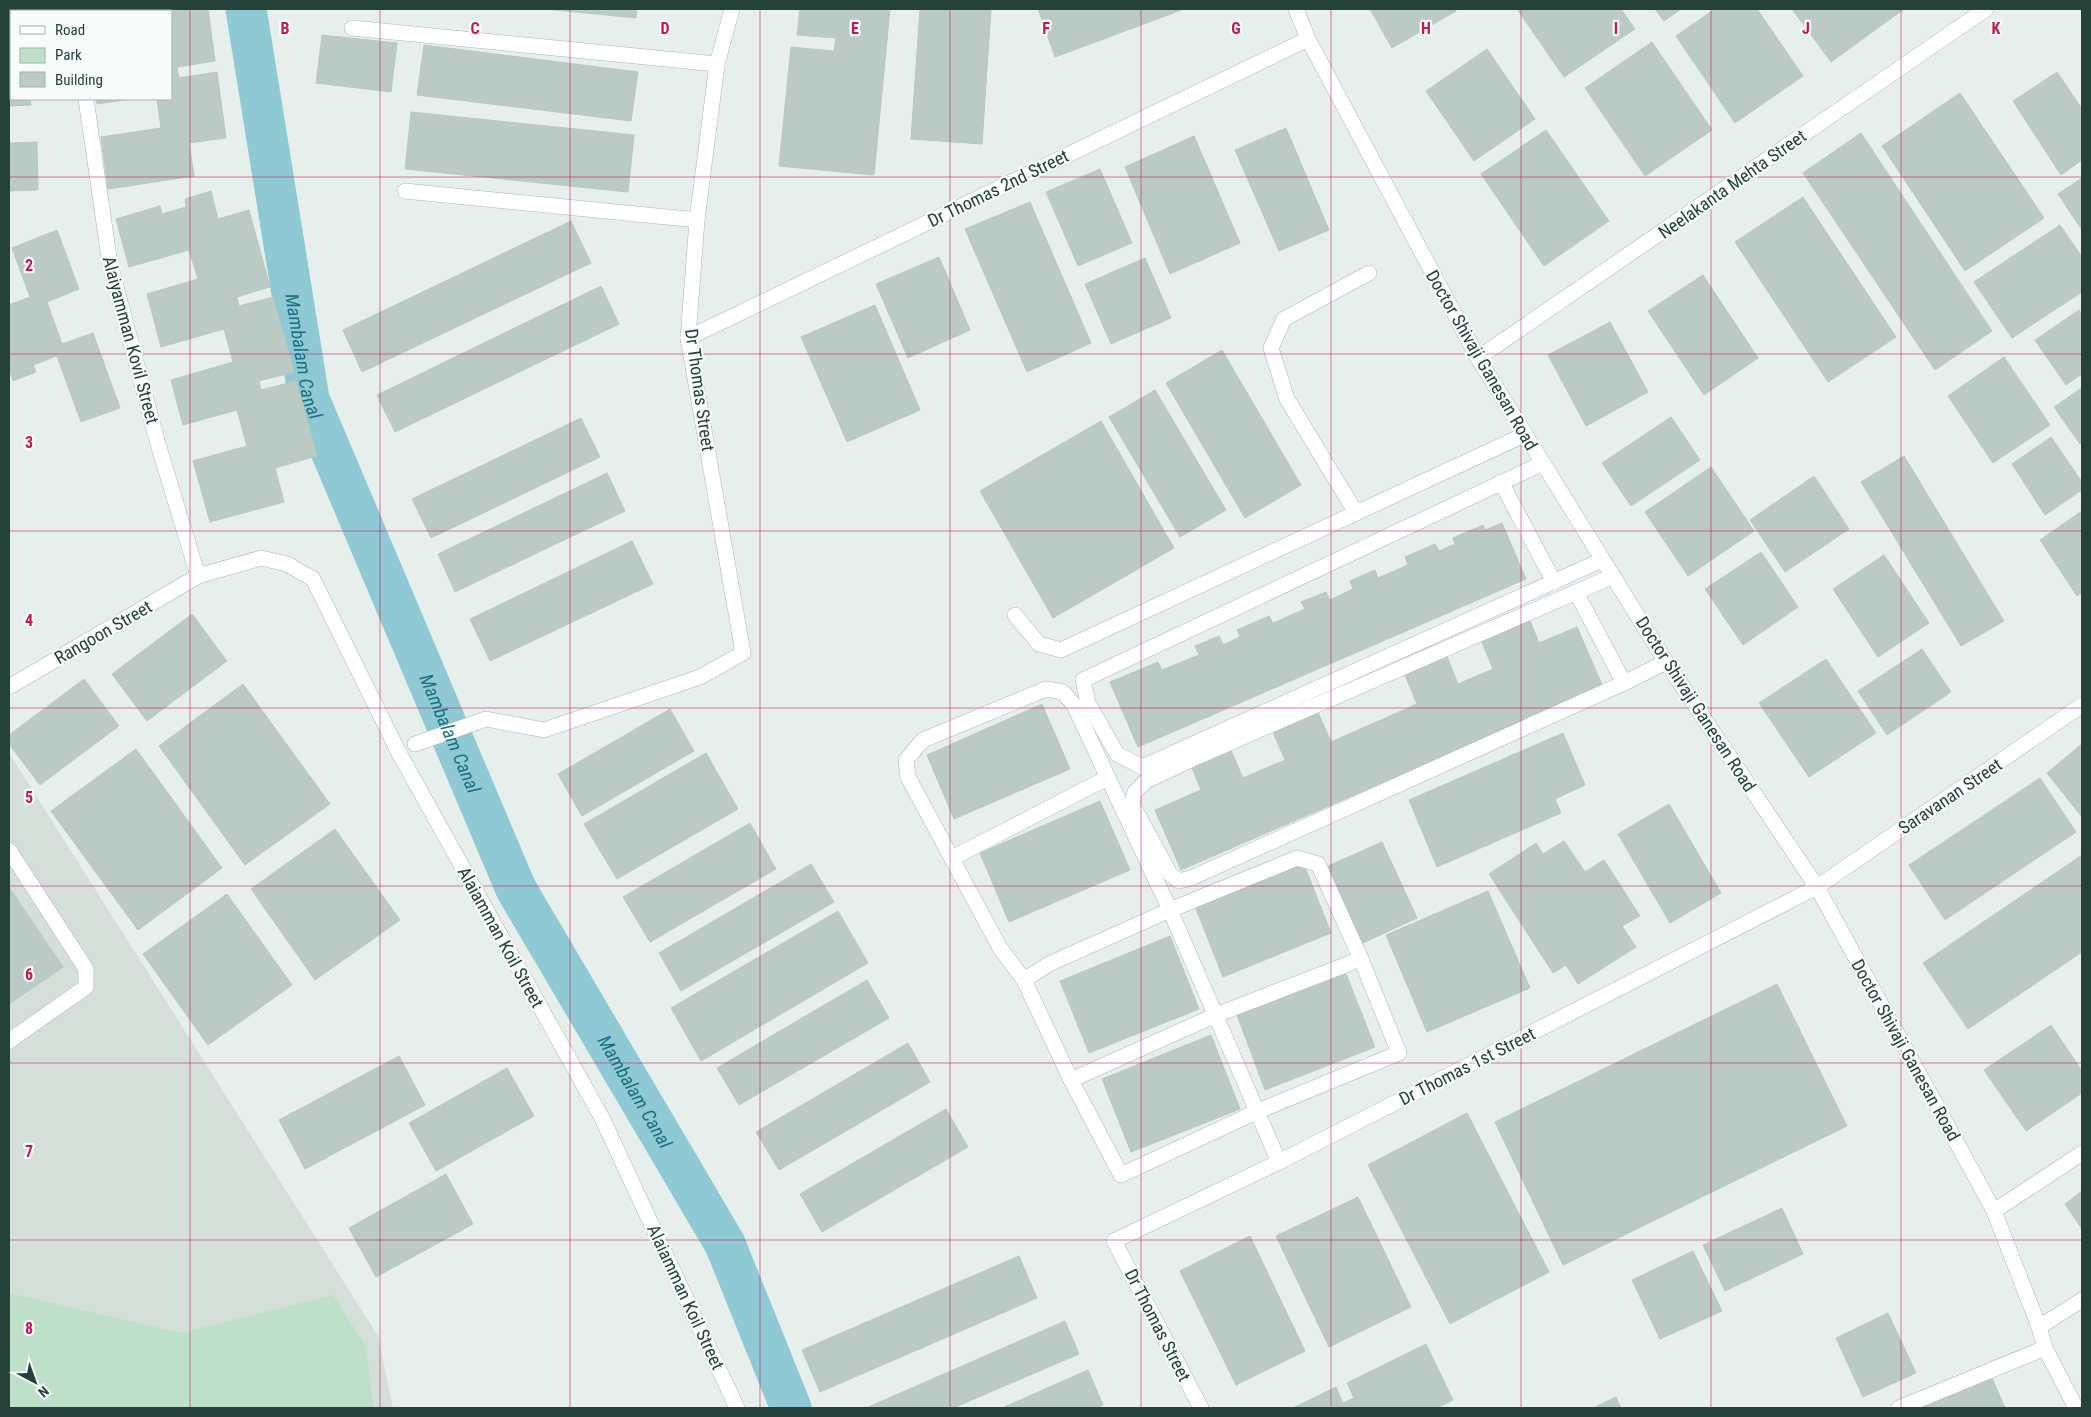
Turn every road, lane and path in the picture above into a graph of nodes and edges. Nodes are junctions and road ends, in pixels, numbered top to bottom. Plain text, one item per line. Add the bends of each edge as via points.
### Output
1 (732, 9) edge
2 (1296, 9) edge
3 (1986, 9) edge
4 (352, 28) dead end
5 (1308, 39) junction
6 (717, 64) junction
7 (86, 100) edge
8 (405, 191) dead end
9 (697, 220) junction
10 (1369, 273) dead end
11 (688, 338) junction
12 (1478, 358) junction
13 (1524, 434) junction
14 (1541, 464) junction
15 (1501, 482) junction
16 (1356, 513) junction
17 (1602, 560) junction
18 (198, 576) junction
19 (1613, 576) junction
20 (1554, 582) junction
21 (1576, 592) junction
22 (1015, 615) dead end
23 (1666, 662) junction
24 (1624, 683) junction
25 (9, 687) edge
26 (2082, 705) edge
27 (415, 744) dead end
28 (1108, 778) junction
29 (9, 850) edge
30 (952, 858) junction
31 (1817, 887) junction
32 (1170, 910) junction
33 (1361, 960) junction
34 (1024, 980) junction
35 (1216, 1015) junction
36 (9, 1041) edge
37 (1071, 1080) junction
38 (1256, 1112) junction
39 (2082, 1153) edge
40 (1278, 1162) junction
41 (1994, 1211) junction
42 (1114, 1241) joint
43 (2082, 1300) edge
44 (2039, 1326) junction
45 (2045, 1348) junction
46 (737, 1408) edge
47 (1201, 1408) edge
48 (1898, 1408) edge
49 (2076, 1408) edge

1 - 6 street, Dr Thomas Street
2 - 5 street, Doctor Shivaji Ganesan Road
3 - 12 street, Neelakanta Mehta Street
4 - 6 street
5 - 11 street, Dr Thomas 2nd Street
5 - 12 street, Doctor Shivaji Ganesan Road
6 - 9 street, Dr Thomas Street
7 - 18 street, Alaiyamman Kovil Street via 110,264 158,444
8 - 9 street
9 - 11 street, Dr Thomas Street
10 - 16 street via 1284,319 1271,348 1287,399
11 - 27 street, Dr Thomas Street via 743,653 700,677 544,730 486,719
12 - 13 street, Doctor Shivaji Ganesan Road
13 - 14 street, Doctor Shivaji Ganesan Road
13 - 16 street
14 - 15 street
14 - 17 street, Doctor Shivaji Ganesan Road
15 - 20 street
15 - 20 street via 1083,680 1088,703 1117,754 1142,767
16 - 22 street via 1061,650 1040,644
17 - 19 street, Doctor Shivaji Ganesan Road
17 - 20 street
18 - 25 street, Rangoon Street
18 - 46 street, Alaiamman Koil Street via 261,558 287,564 313,579 399,753 602,1118
19 - 21 street
19 - 23 street, Doctor Shivaji Ganesan Road
21 - 24 street
21 - 24 street via 1197,756 1146,781 1135,792 1132,804 1170,874 1179,880 1191,878
23 - 24 street
23 - 31 street, Doctor Shivaji Ganesan Road
26 - 31 street, Saravanan Street
28 - 30 street
28 - 30 street via 1074,705 1062,692 1046,689 922,740 906,760 908,777
28 - 32 street
29 - 36 street via 86,969 86,987
30 - 34 street via 1000,948
31 - 40 street, Dr Thomas 1st Street
31 - 41 street, Doctor Shivaji Ganesan Road
32 - 33 street via 1297,858 1318,864
32 - 34 street via 1048,964
32 - 35 street
33 - 35 street
33 - 38 street via 1398,1053
34 - 37 street
35 - 37 street
35 - 38 street
37 - 38 street via 1121,1175
38 - 40 street
39 - 41 street
40 - 42 street, Dr Thomas 1st Street
41 - 44 street, Doctor Shivaji Ganesan Road
42 - 47 street, Dr Thomas Street
43 - 44 street
44 - 45 street, Doctor Shivaji Ganesan Road
45 - 48 street
45 - 49 street, Doctor Shivaji Ganesan Road

